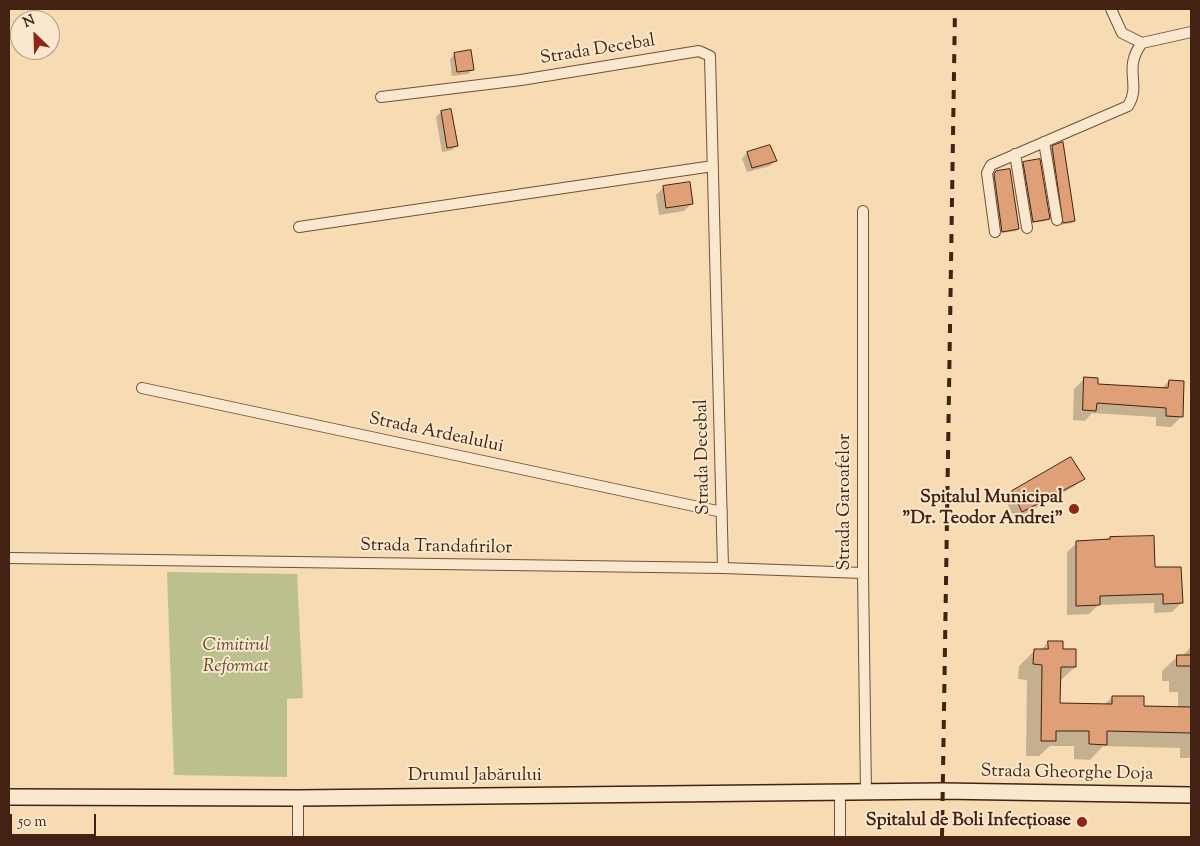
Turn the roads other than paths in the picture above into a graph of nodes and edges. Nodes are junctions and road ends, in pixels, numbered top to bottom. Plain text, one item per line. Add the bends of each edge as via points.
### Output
1 (1111, 9) edge
2 (1191, 32) edge
3 (1142, 43) junction
4 (380, 97) dead end
5 (1044, 142) junction
6 (1015, 154) junction
7 (713, 166) junction
8 (863, 211) dead end
9 (1057, 220) dead end
10 (299, 226) dead end
11 (1027, 228) dead end
12 (995, 232) dead end
13 (142, 388) dead end
14 (722, 512) junction
15 (9, 558) edge
16 (723, 568) junction
17 (863, 573) junction
18 (942, 791) joint
19 (840, 793) junction
20 (866, 793) junction
21 (1191, 795) edge
22 (9, 797) edge
23 (298, 798) junction
24 (298, 837) edge
25 (840, 837) edge

1 - 3 street via 1122,33
2 - 3 street
3 - 5 street via 1131,61 1133,97 1128,106
4 - 7 street, Strada Decebal via 521,80 699,51 710,56
5 - 6 street
5 - 9 street
6 - 11 street
6 - 12 street via 991,165 988,172
7 - 10 street
7 - 14 street, Strada Decebal
8 - 17 street, Strada Garoafelor
13 - 14 street, Strada Ardealului
14 - 16 street, Strada Decebal
15 - 16 street, Strada Trandafirilor
16 - 17 street, Strada Trandafirilor
17 - 20 street, Strada Garoafelor
18 - 20 main road, Drumul Jabărului
18 - 21 main road, Strada Gheorghe Doja
19 - 20 main road, Drumul Jabărului
19 - 23 main road, Drumul Jabărului
19 - 25 street
22 - 23 main road, Drumul Jabărului
23 - 24 street

